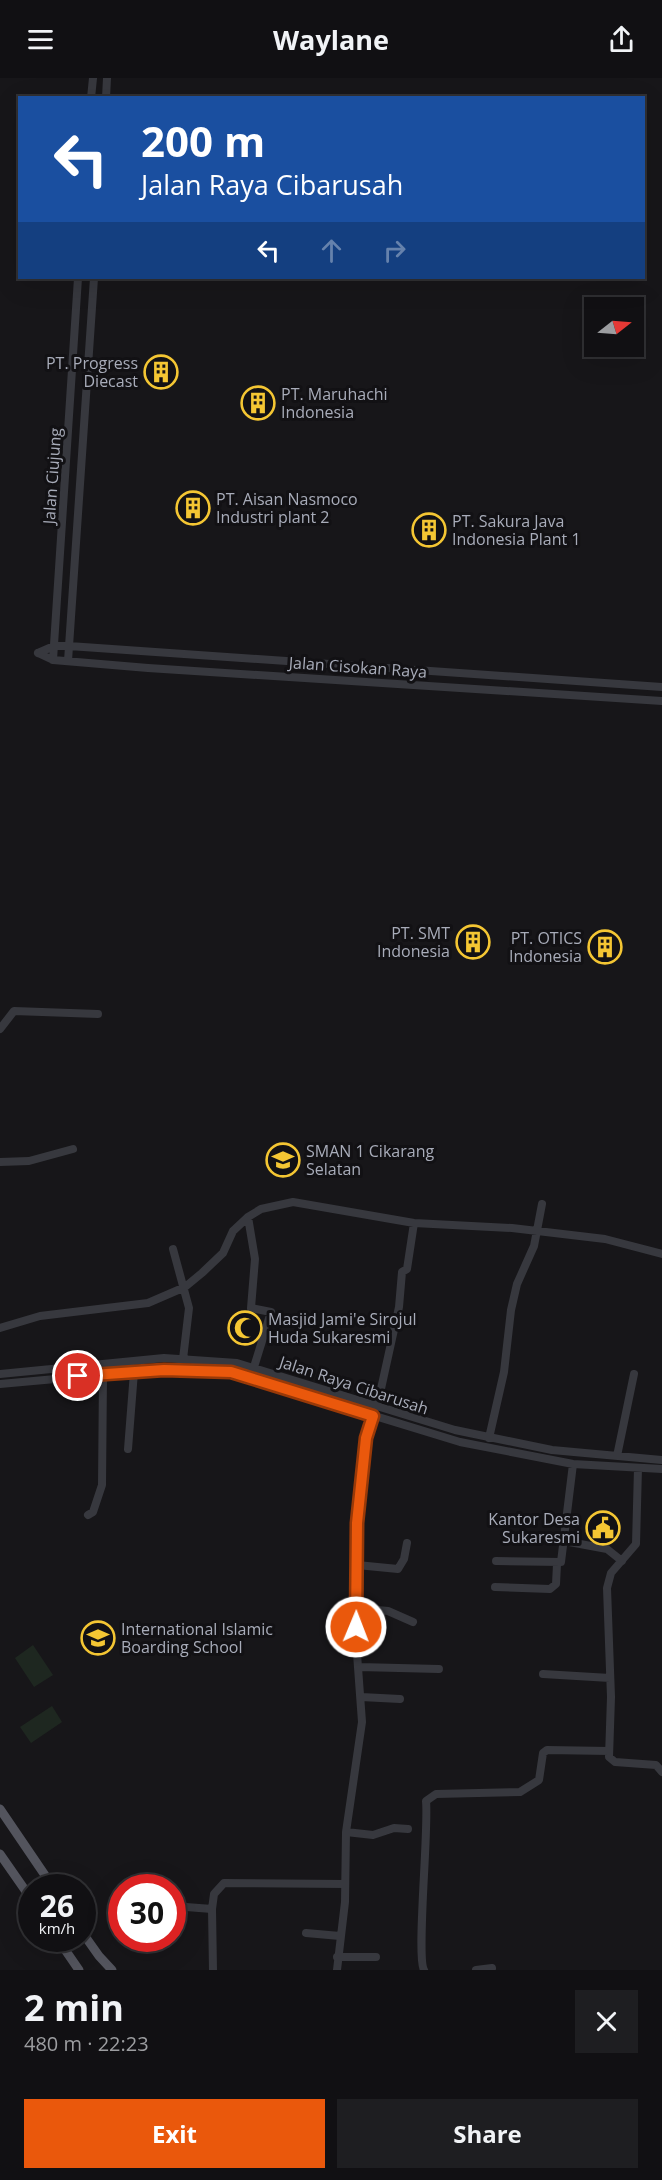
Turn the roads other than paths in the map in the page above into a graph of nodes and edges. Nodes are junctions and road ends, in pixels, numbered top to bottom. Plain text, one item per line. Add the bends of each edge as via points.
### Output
1 (93, 78) edge
2 (107, 78) edge
3 (91, 96) edge
4 (106, 96) edge
5 (78, 279) edge
6 (94, 279) edge
7 (54, 646) junction
8 (69, 646) junction
9 (53, 660) junction
10 (68, 661) junction
11 (662, 687) edge
12 (662, 701) edge
13 (98, 1014) dead end
14 (0, 1029) edge
15 (73, 1149) dead end
16 (0, 1162) edge
17 (542, 1204) dead end
18 (248, 1217) junction
19 (414, 1223) junction
20 (538, 1231) junction
21 (173, 1249) dead end
22 (662, 1254) edge
23 (185, 1287) junction
24 (0, 1328) edge
25 (183, 1359) junction
26 (194, 1359) junction
27 (240, 1364) junction
28 (255, 1367) junction
29 (194, 1370) junction
30 (134, 1372) junction
31 (0, 1374) edge
32 (239, 1374) junction
33 (634, 1374) dead end
34 (103, 1375) junction
35 (0, 1384) edge
36 (377, 1407) junction
37 (373, 1416) junction
38 (489, 1438) junction
39 (128, 1449) dead end
40 (618, 1456) junction
41 (662, 1460) edge
42 (573, 1464) junction
43 (618, 1466) junction
44 (638, 1468) junction
45 (662, 1469) edge
46 (88, 1515) dead end
47 (564, 1541) junction
48 (406, 1543) dead end
49 (496, 1561) dead end
50 (622, 1561) junction
51 (557, 1564) junction
52 (357, 1565) junction
53 (495, 1587) dead end
54 (356, 1608) junction
55 (413, 1622) dead end
56 (359, 1667) junction
57 (439, 1669) dead end
58 (543, 1674) dead end
59 (610, 1678) junction
60 (361, 1697) junction
61 (400, 1699) dead end
62 (609, 1751) junction
63 (662, 1772) edge
64 (0, 1809) edge
65 (408, 1829) dead end
66 (346, 1832) junction
67 (0, 1854) edge
68 (44, 1874) edge
69 (18, 1880) edge
70 (345, 1884) junction
71 (186, 1907) edge
72 (212, 1909) junction
73 (306, 1933) dead end
74 (340, 1936) junction
75 (67, 1952) edge
76 (96, 1952) edge
77 (337, 1957) junction
78 (376, 1957) dead end
79 (492, 1968) dead end
80 (79, 1970) edge
81 (112, 1970) edge
82 (213, 1970) edge
83 (337, 1970) edge
84 (424, 1970) edge
85 (476, 1970) edge

1 - 3 street
2 - 4 street
5 - 7 street, Jalan Ciujung
6 - 8 street
7 - 8 street, Jalan Cisokan Raya
7 - 9 street, Jalan Ciujung
7 - 9 street via 38,653
8 - 10 street
8 - 11 street, Jalan Cisokan Raya
9 - 10 street, Jalan Cisokan Raya
10 - 12 street, Jalan Cisokan Raya
13 - 14 street via 14,1011
15 - 16 street via 29,1161
17 - 20 street
18 - 19 street via 261,1209 293,1202
18 - 23 street via 233,1231 223,1253
18 - 28 street via 255,1259 251,1308 271,1312
19 - 20 street
19 - 36 street
20 - 22 street via 605,1239
20 - 38 street via 514,1294 504,1372
21 - 23 street
23 - 24 street via 148,1303 40,1316
23 - 25 street via 189,1314
25 - 26 street, Jalan Raya Cibarusah
25 - 31 street, Jalan Raya Cibarusah
26 - 27 street, Jalan Raya Cibarusah
26 - 29 street
27 - 28 street, Jalan Raya Cibarusah
27 - 32 street
28 - 36 street, Jalan Raya Cibarusah
29 - 30 street, Jalan Raya Cibarusah
29 - 32 street, Jalan Raya Cibarusah
30 - 34 street, Jalan Raya Cibarusah
30 - 39 street
32 - 37 street, Jalan Raya Cibarusah
33 - 40 street
34 - 35 street, Jalan Raya Cibarusah
34 - 46 street via 102,1485
36 - 38 street, Jalan Raya Cibarusah
37 - 42 street, Jalan Raya Cibarusah via 460,1442
37 - 52 street via 366,1438
38 - 40 street, Jalan Raya Cibarusah via 552,1450
40 - 41 street, Jalan Raya Cibarusah
40 - 43 street
42 - 43 street, Jalan Raya Cibarusah
42 - 47 street
43 - 44 street, Jalan Raya Cibarusah
44 - 45 street, Jalan Raya Cibarusah
44 - 50 street via 636,1544
47 - 50 street via 607,1549
47 - 51 street via 561,1562
48 - 52 street via 398,1569
49 - 51 street
50 - 59 street via 611,1573 607,1588
51 - 53 street via 556,1584 550,1589
52 - 54 street
54 - 55 street via 388,1611
54 - 56 street
56 - 57 street
56 - 60 street
58 - 59 street
59 - 62 street
60 - 61 street
60 - 66 street via 361,1732
62 - 63 street via 611,1761 656,1765
62 - 84 street via 547,1750 543,1753 539,1780 523,1791 430,1796 426,1801 421,1946
64 - 68 main road
65 - 66 street via 394,1828 373,1835
66 - 70 street
67 - 69 main road
70 - 72 street via 224,1883 214,1893
70 - 74 street
71 - 72 street
72 - 82 street
73 - 74 street
74 - 77 street
75 - 80 main road
76 - 81 main road
77 - 78 street
77 - 83 street
79 - 85 street

